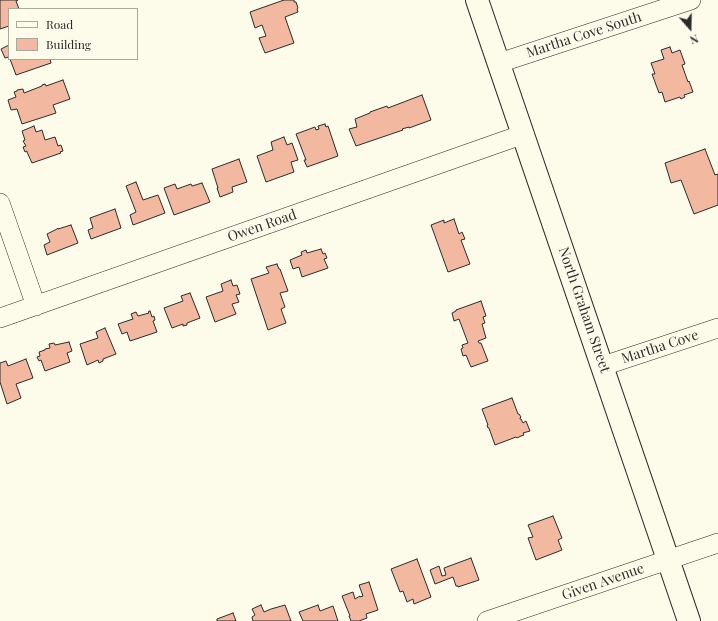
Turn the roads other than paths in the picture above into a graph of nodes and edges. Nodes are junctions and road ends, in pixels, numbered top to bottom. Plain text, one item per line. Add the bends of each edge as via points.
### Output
1 (477, 0) edge
2 (691, 0) edge
3 (499, 63) junction
4 (524, 134) junction
5 (0, 203) edge
6 (36, 306) junction
7 (0, 318) edge
8 (718, 328) edge
9 (603, 366) junction
10 (718, 543) edge
11 (669, 560) junction
12 (487, 621) edge
13 (689, 621) edge

1 - 3 main road, North Graham Street
2 - 3 street, Martha Cove South
3 - 4 main road, North Graham Street
4 - 6 street, Owen Road
4 - 9 main road, North Graham Street
5 - 6 street
6 - 7 street, Owen Road
8 - 9 street, Martha Cove
9 - 11 main road, North Graham Street
10 - 11 street, Given Avenue
11 - 12 street, Given Avenue
11 - 13 main road, North Graham Street

